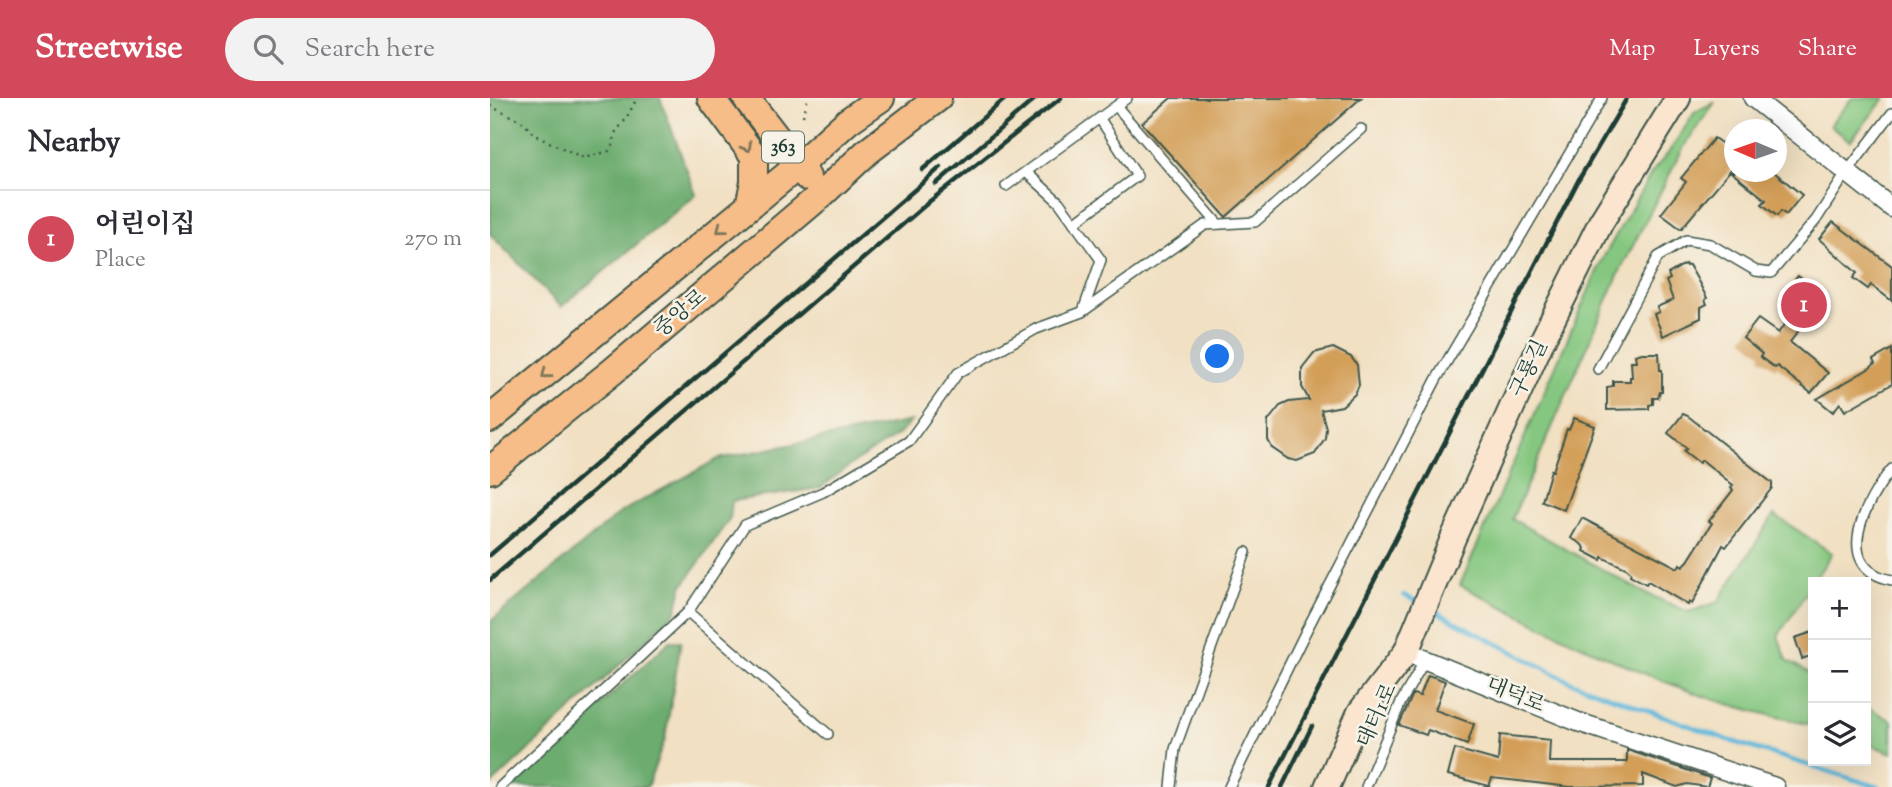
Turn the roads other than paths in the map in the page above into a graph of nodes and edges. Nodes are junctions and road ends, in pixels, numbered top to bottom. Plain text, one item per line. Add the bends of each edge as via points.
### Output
1 (711, 98) edge
2 (746, 98) edge
3 (881, 98) edge
4 (938, 98) edge
5 (1127, 98) edge
6 (1602, 98) edge
7 (1678, 98) edge
8 (1753, 98) edge
9 (1117, 107) junction
10 (1892, 113) edge
11 (1100, 119) junction
12 (1362, 129) dead end
13 (798, 166) junction
14 (1026, 172) junction
15 (1847, 172) junction
16 (1006, 186) dead end
17 (822, 194) junction
18 (749, 206) junction
19 (1892, 208) edge
20 (1074, 223) junction
21 (1218, 224) junction
22 (1082, 312) junction
23 (1598, 369) dead end
24 (490, 419) edge
25 (1892, 469) edge
26 (490, 470) edge
27 (1246, 552) dead end
28 (1892, 580) edge
29 (688, 612) junction
30 (1414, 651) junction
31 (828, 734) dead end
32 (500, 787) edge
33 (1171, 787) edge
34 (1229, 787) edge
35 (1327, 787) edge
36 (1366, 787) edge
37 (1775, 787) edge

1 -> 18 main road via 754,156
2 - 13 main road, 363
3 - 13 main road, 중앙로
4 - 17 main road, 중앙로 via 867,152
5 - 9 lane
6 - 34 lane via 1436,380
7 - 30 main road, 구룡길 via 1595,234 1541,343 1454,536
8 - 15 street
9 - 11 lane
9 - 21 lane
10 - 15 lane
11 - 14 lane
11 - 20 lane via 1137,176
12 - 21 lane via 1255,222
13 - 17 main road, 363
13 - 18 main road, 중앙로
14 - 16 lane
14 - 20 lane
15 - 19 street
15 - 23 lane via 1816,220 1771,273 1756,271 1710,244 1686,240 1658,257
17 - 26 main road, 중앙로
18 -> 24 main road, 중앙로
20 - 22 lane via 1101,260
21 - 22 lane via 1205,225
22 - 29 lane via 1036,329 958,373 909,441 823,492 745,526
25 - 28 lane via 1867,505 1857,536 1860,559 1877,577
27 - 33 lane via 1175,749
29 - 31 lane
29 - 32 lane
30 - 35 main road via 1360,712
30 - 36 lane, 대터1로 via 1401,702
30 - 37 street, 대덕로 via 1578,722

